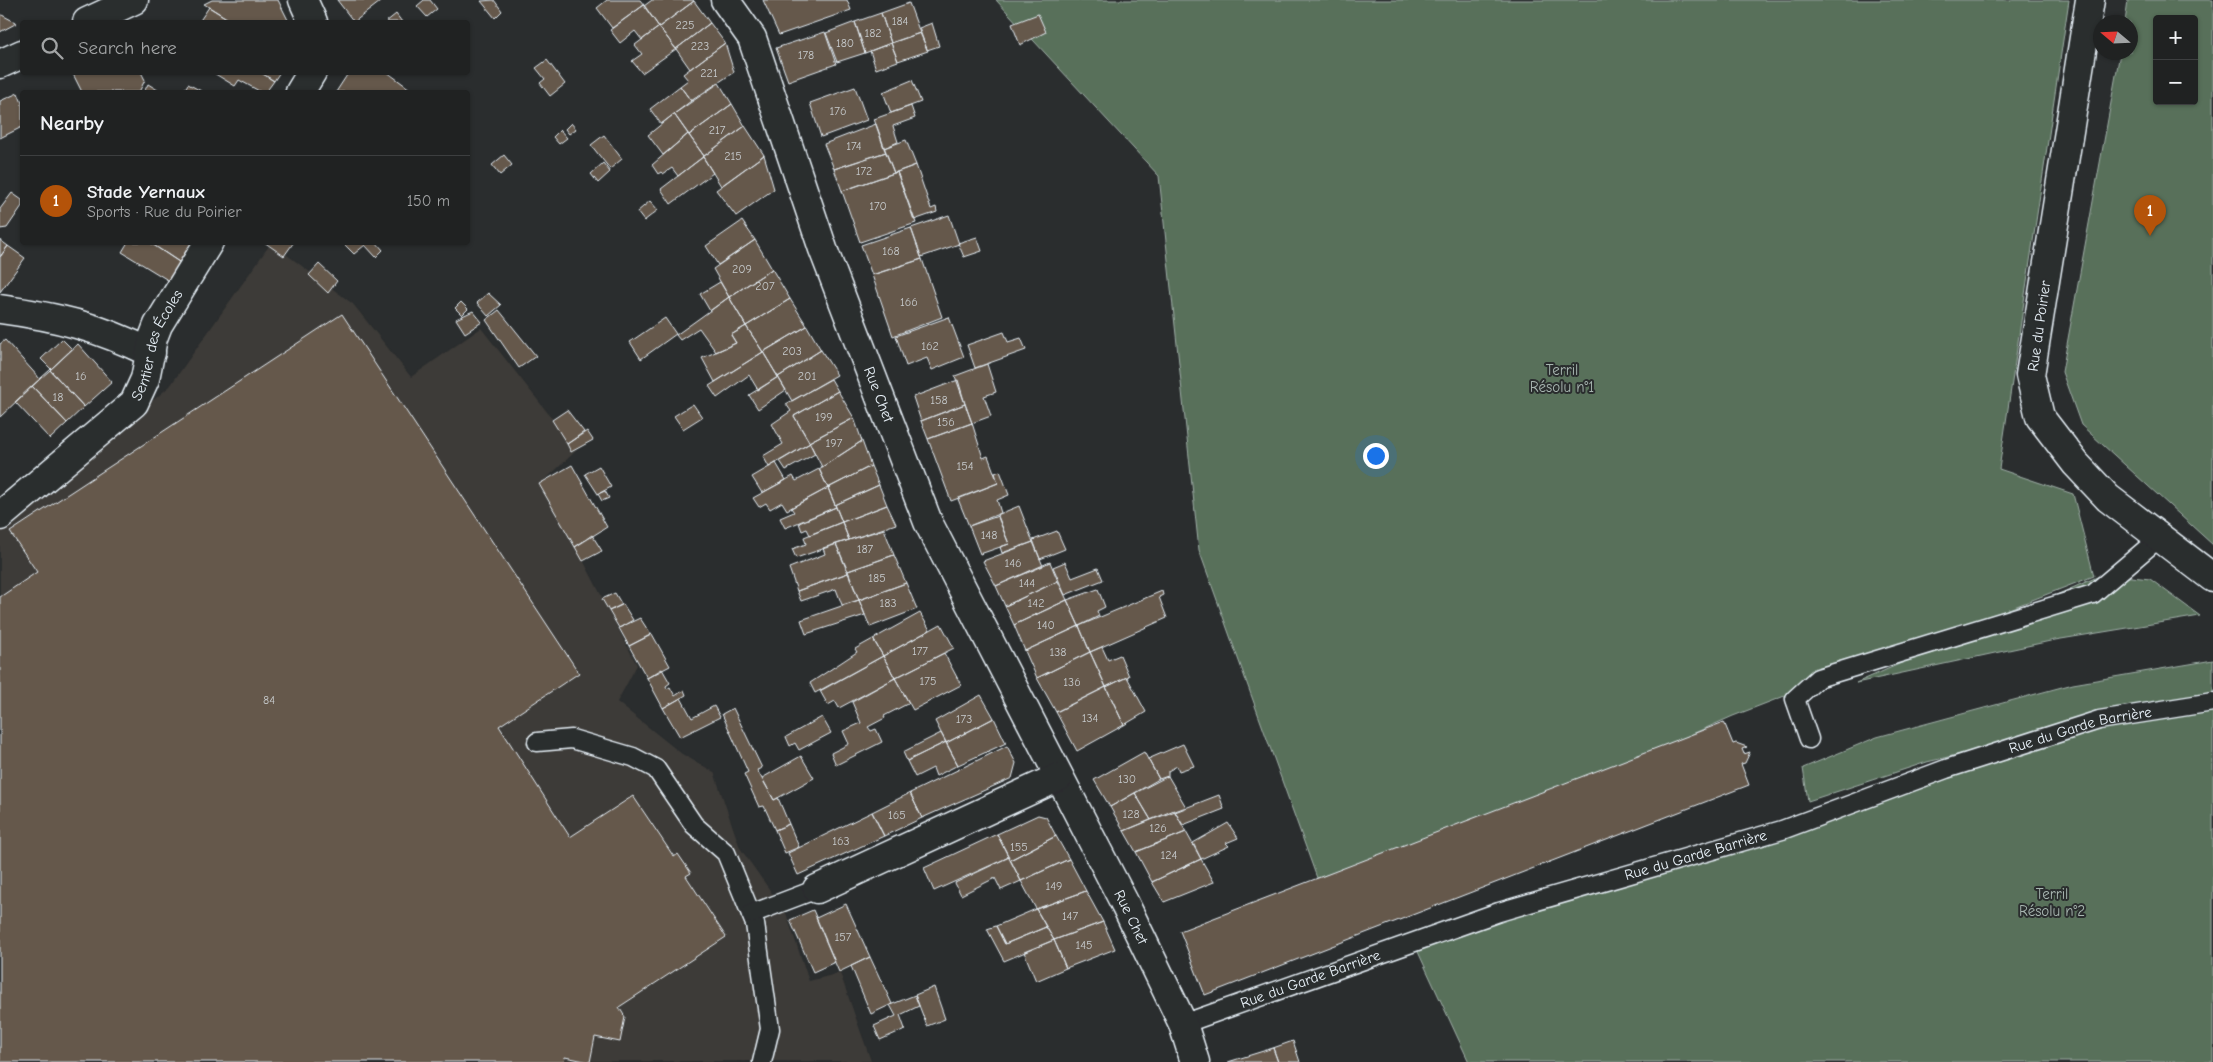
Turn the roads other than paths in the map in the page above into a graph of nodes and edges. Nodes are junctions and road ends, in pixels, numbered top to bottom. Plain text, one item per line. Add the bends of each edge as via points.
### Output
1 (134, 0) edge
2 (303, 0) edge
3 (725, 0) edge
4 (2090, 0) edge
5 (91, 20) edge
6 (312, 20) edge
7 (20, 55) edge
8 (0, 64) edge
9 (310, 75) edge
10 (301, 90) edge
11 (207, 245) edge
12 (0, 309) edge
13 (151, 353) junction
14 (0, 516) edge
15 (2159, 538) junction
16 (2213, 578) edge
17 (2213, 702) edge
18 (1808, 739) dead end
19 (537, 742) dead end
20 (1059, 777) junction
21 (817, 888) joint
22 (751, 914) junction
23 (1183, 1024) junction
24 (762, 1062) edge
25 (1195, 1062) edge

1 - 5 street
2 - 6 street
3 - 20 street, Rue Chet via 752,38 823,249 928,522
4 - 15 street, Rue du Poirier via 2030,376 2040,418 2076,464 2108,498
7 - 8 street
9 - 10 street
11 - 13 street, Sentier des Écoles via 158,325
12 - 13 street via 52,316 110,333
13 - 14 street, Sentier des Écoles via 145,379 134,403
15 - 16 street, Rue du Poirier
15 - 18 lane via 2094,594 1818,678 1795,699
17 - 23 lane, Rue du Garde Barrière via 2099,720 1946,769 1782,830 1499,912
19 - 22 lane via 572,739 633,757 656,769 694,825 726,853
20 - 21 street
20 - 23 street, Rue Chet
21 - 22 lane
22 - 24 lane via 770,1028
23 - 25 street, Rue Chet

